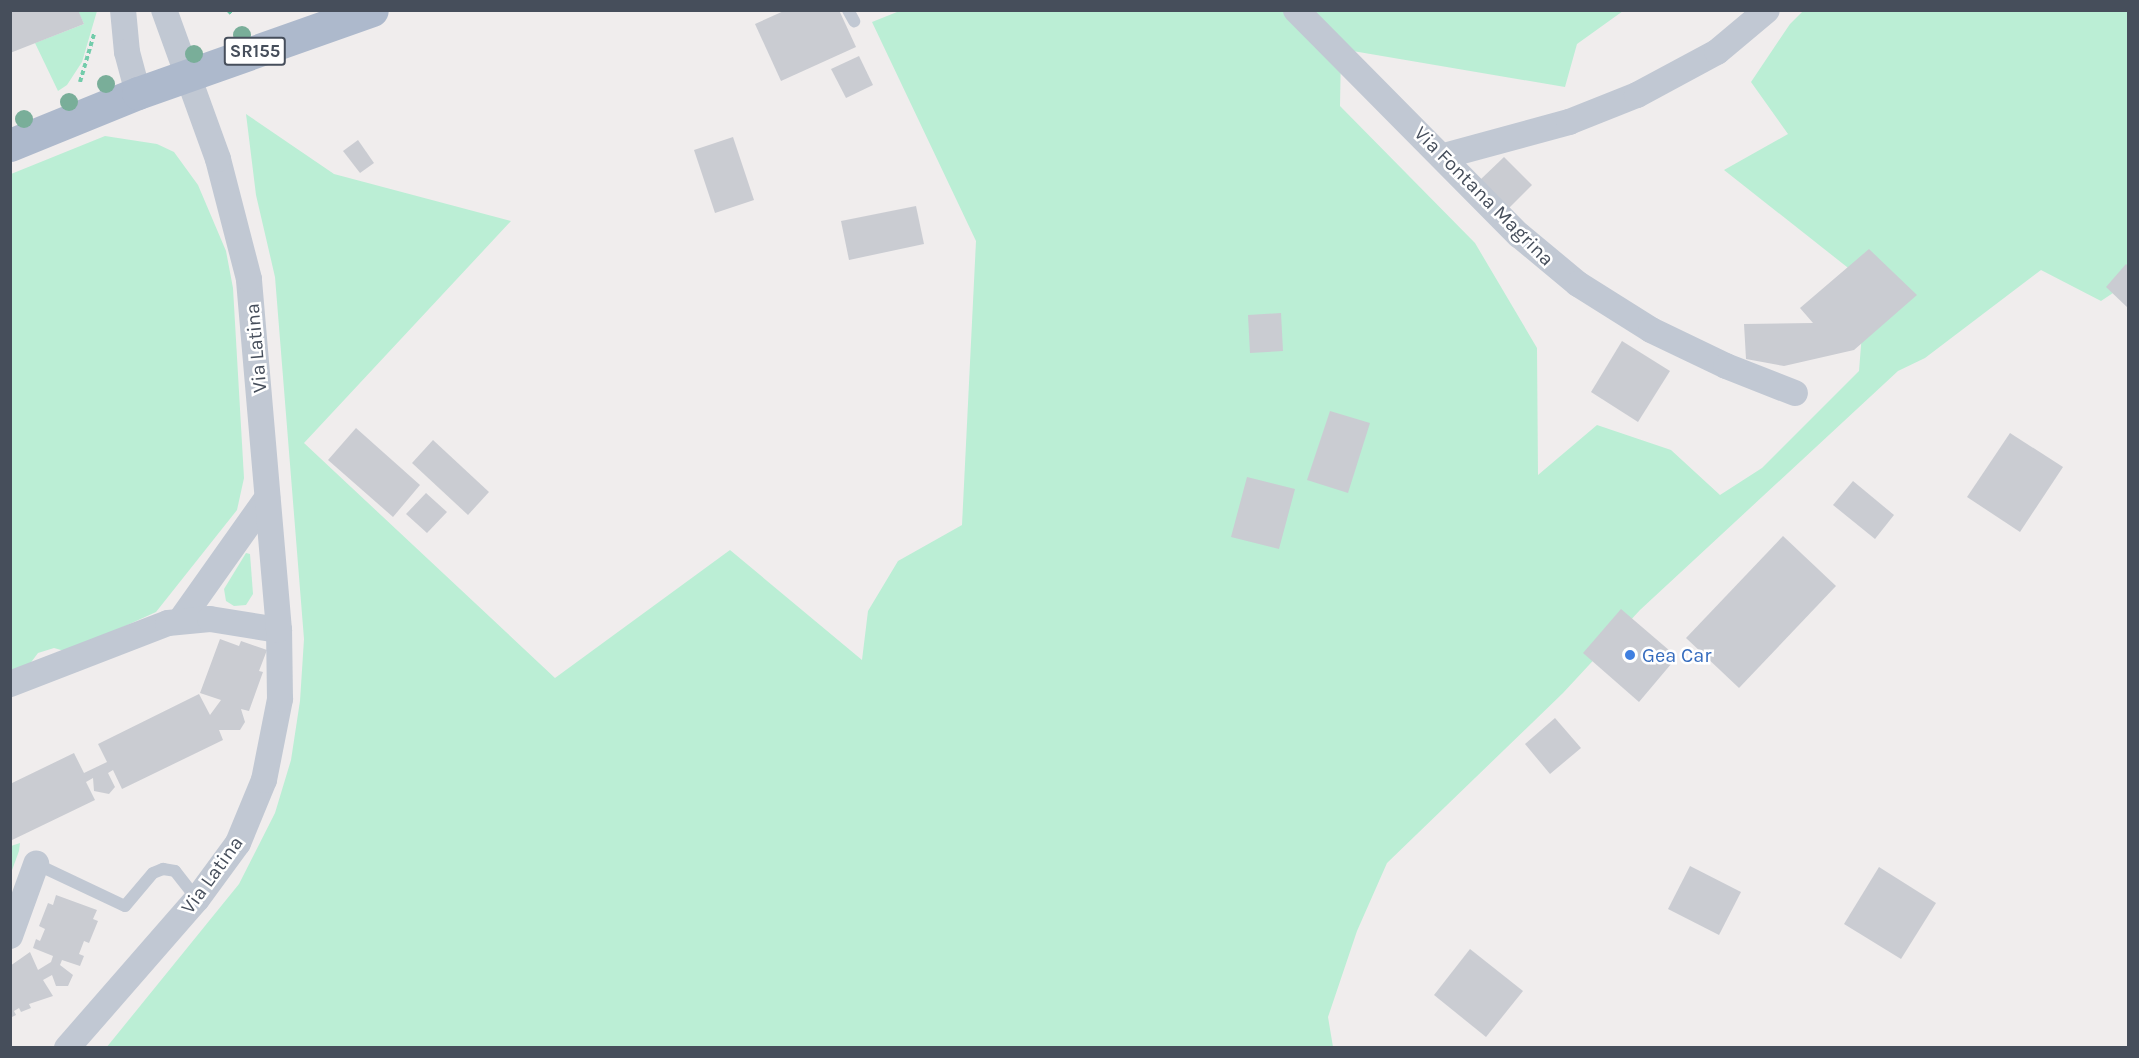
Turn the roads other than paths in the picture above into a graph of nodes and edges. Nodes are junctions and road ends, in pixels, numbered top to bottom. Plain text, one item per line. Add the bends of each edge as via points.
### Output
1 (123, 10) edge
2 (164, 10) edge
3 (372, 10) edge
4 (1296, 10) edge
5 (1767, 10) edge
6 (188, 74) junction
7 (138, 93) junction
8 (10, 145) edge
9 (1443, 156) junction
10 (1795, 393) dead end
11 (267, 498) junction
12 (180, 621) junction
13 (279, 630) junction
14 (10, 684) edge
15 (36, 864) joint
16 (197, 899) junction
17 (10, 936) edge
18 (67, 1047) edge

1 - 7 street
2 - 6 street, Via Latina
3 - 6 main road, SR155
4 - 9 street, Via Fontana Magrina
5 - 9 street via 1717,52 1637,95 1569,122
6 - 7 main road, SR155
6 - 11 street, Via Latina via 228,192 249,279
7 - 8 main road, SR155
9 - 10 street, Via Fontana Magrina via 1519,235 1596,298 1710,359
11 - 12 street
11 - 13 street, Via Latina
12 - 13 street via 223,620
12 - 14 street
13 - 16 street, Via Latina via 280,699 264,780 238,843
15 - 16 lane via 125,906 153,873 163,869 175,871
15 - 17 street
16 - 18 street, Via Latina

